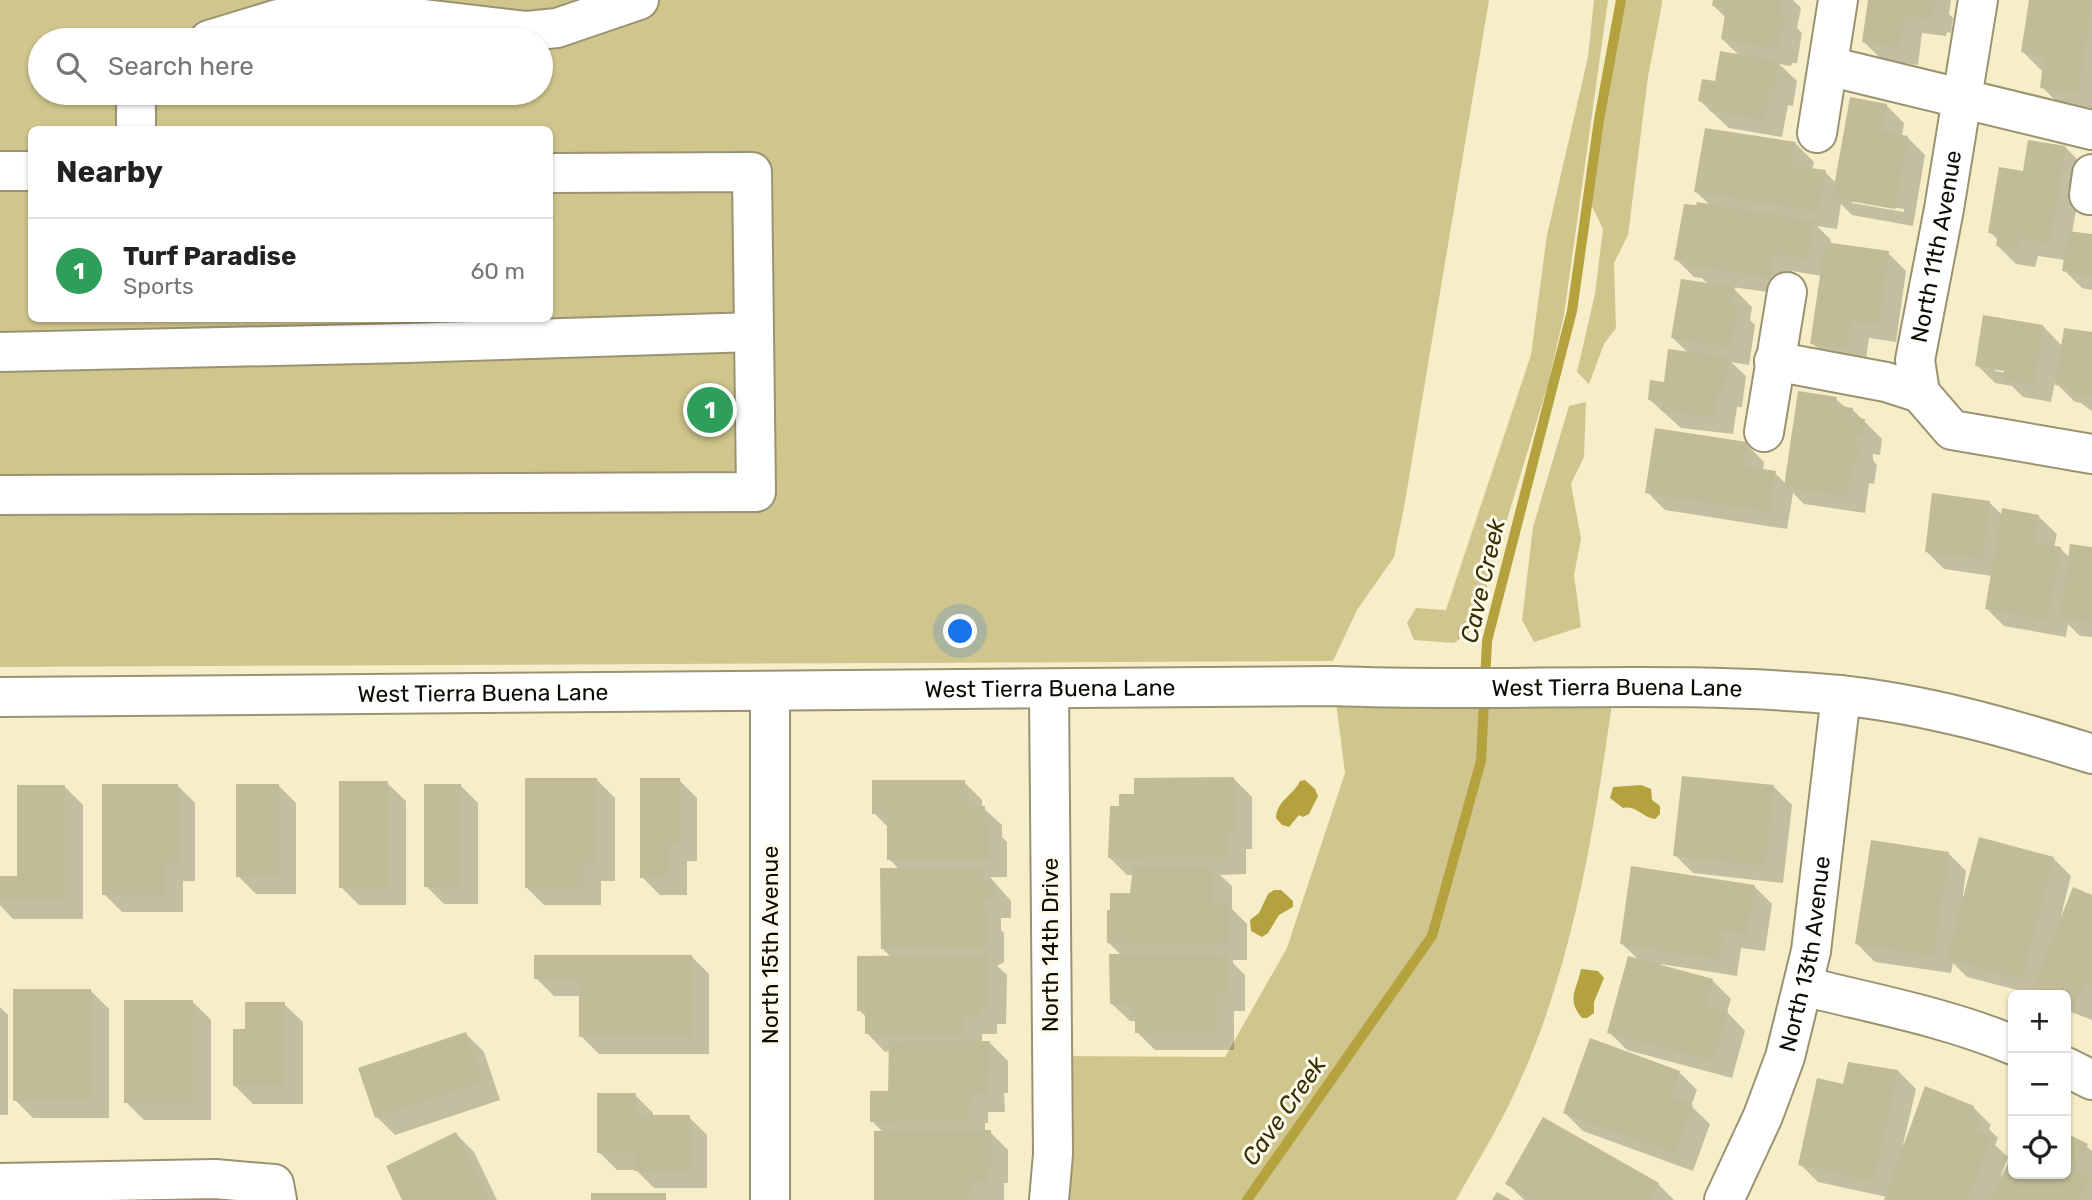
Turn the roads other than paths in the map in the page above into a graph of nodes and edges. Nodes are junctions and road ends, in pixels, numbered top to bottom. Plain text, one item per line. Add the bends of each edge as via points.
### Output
1 (639, 0) edge
2 (1838, 0) edge
3 (1978, 0) edge
4 (248, 28) edge
5 (501, 28) edge
6 (553, 28) edge
7 (1828, 66) junction
8 (1961, 100) junction
9 (136, 105) edge
10 (136, 126) edge
11 (2092, 130) edge
12 (1817, 133) dead end
13 (0, 171) edge
14 (28, 171) edge
15 (553, 173) edge
16 (1787, 292) dead end
17 (754, 332) junction
18 (0, 352) edge
19 (1774, 361) junction
20 (1920, 393) junction
21 (1764, 432) dead end
22 (2092, 454) edge
23 (0, 495) edge
24 (1049, 690) junction
25 (771, 691) junction
26 (1841, 695) junction
27 (0, 697) edge
28 (2092, 754) edge
29 (1803, 986) junction
30 (2008, 1043) edge
31 (2071, 1070) edge
32 (2092, 1080) edge
33 (0, 1183) edge
34 (276, 1192) edge
35 (770, 1200) edge
36 (1049, 1200) edge
37 (1724, 1200) edge

1 - 6 street
2 - 7 street
3 - 8 street, North 11th Avenue
4 - 5 street via 345,10
7 - 8 street
7 - 12 street
8 - 11 street
8 - 20 street, North 11th Avenue via 1915,360
9 - 10 street
13 - 14 street
15 - 17 street via 752,172
16 - 19 street
17 - 18 street
17 - 23 street via 756,492
19 - 20 street
19 - 21 street
20 - 22 street via 1952,430
24 - 25 street, West Tierra Buena Lane
24 - 26 street, West Tierra Buena Lane via 1727,687
24 - 36 street, North 14th Drive via 1053,1154
25 - 27 street, West Tierra Buena Lane
25 - 35 street, North 15th Avenue
26 - 28 street, West Tierra Buena Lane via 2023,732
26 - 29 street, North 13th Avenue
29 - 30 street via 1909,1011
29 - 37 street, North 13th Avenue via 1785,1057
31 - 32 street
33 - 34 street via 215,1179

